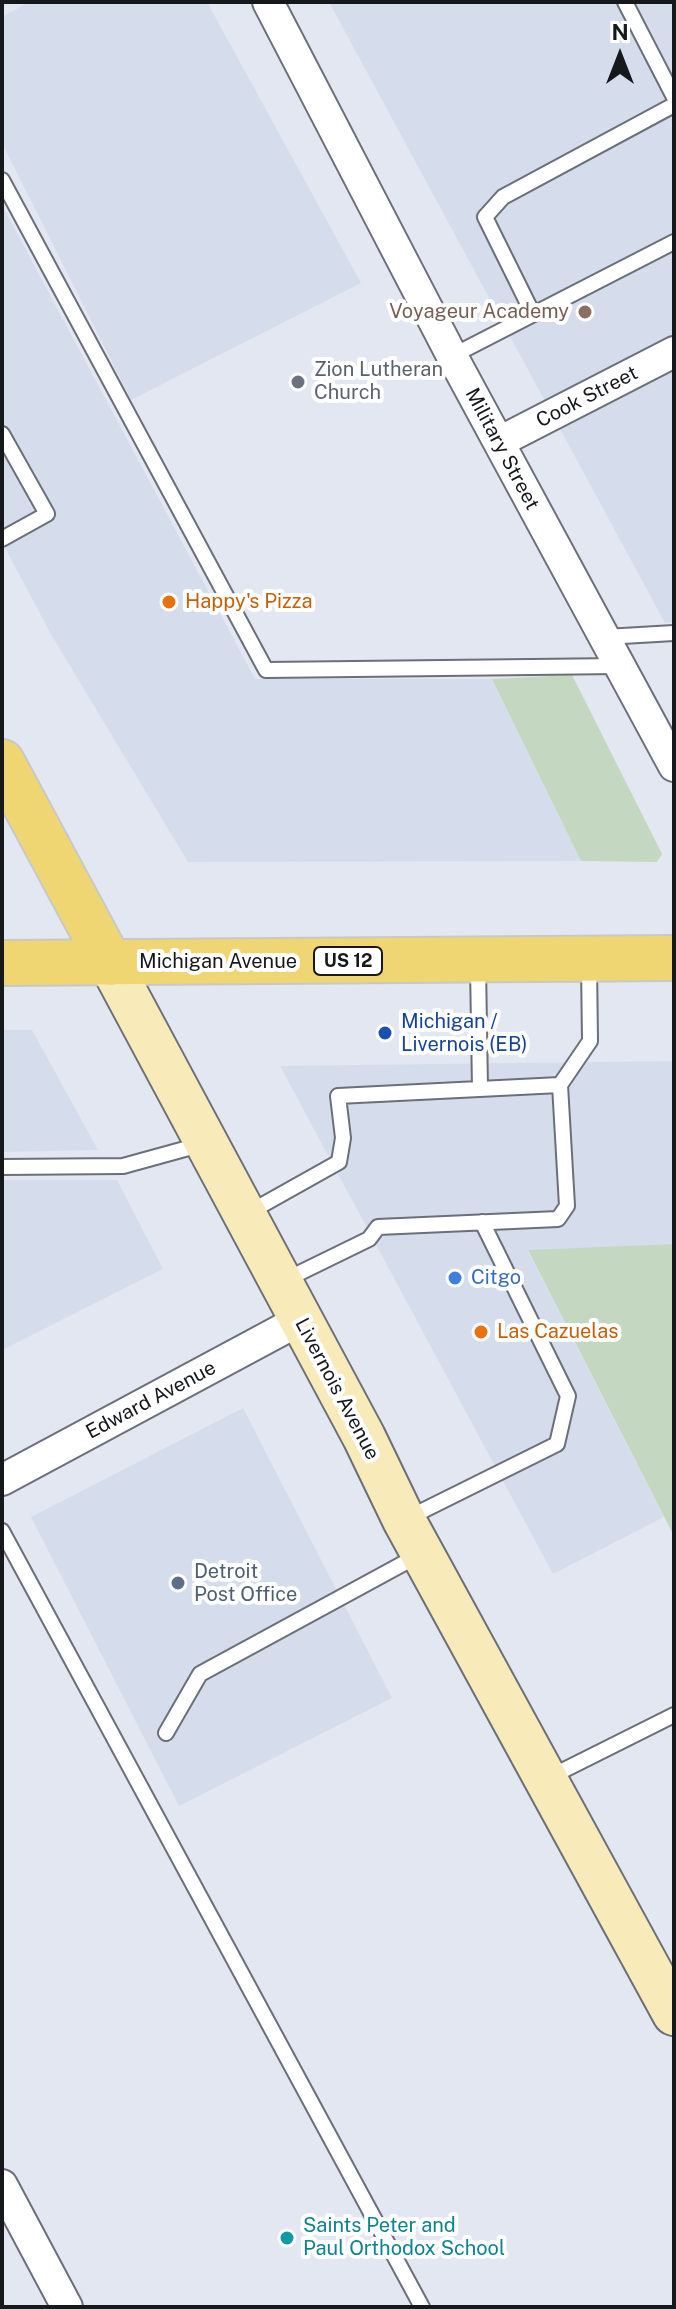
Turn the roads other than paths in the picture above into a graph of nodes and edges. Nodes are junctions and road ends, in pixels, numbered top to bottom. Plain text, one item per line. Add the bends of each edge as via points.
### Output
1 (268, 2) edge
2 (625, 2) edge
3 (674, 97) edge
4 (674, 105) edge
5 (2, 180) edge
6 (674, 242) edge
7 (533, 314) junction
8 (674, 352) edge
9 (452, 356) junction
10 (2, 434) edge
11 (499, 442) junction
12 (2, 539) edge
13 (674, 633) edge
14 (604, 637) junction
15 (620, 666) junction
16 (2, 762) edge
17 (674, 766) edge
18 (674, 958) edge
19 (478, 960) junction
20 (589, 960) junction
21 (2, 963) edge
22 (110, 963) junction
23 (560, 1085) junction
24 (480, 1089) junction
25 (207, 1143) junction
26 (2, 1167) edge
27 (244, 1215) junction
28 (482, 1222) junction
29 (280, 1282) junction
30 (300, 1320) junction
31 (2, 1480) edge
32 (2, 1531) edge
33 (413, 1537) junction
34 (674, 1715) edge
35 (166, 1733) dead end
36 (546, 1779) junction
37 (674, 2014) edge
38 (2, 2185) edge
39 (67, 2307) edge
40 (422, 2307) edge

1 - 9 street, Military Street
2 - 3 lane
4 - 7 lane via 503,197 485,217
5 - 15 lane via 266,670
6 - 7 lane
7 - 9 lane
8 - 11 street, Cook Street
9 - 11 street, Military Street
10 - 12 lane via 47,514
11 - 14 street, Military Street
13 - 14 lane
14 - 15 street, Military Street
15 - 17 street, Military Street
16 - 22 main road, Livernois Avenue
18 - 20 main road, Michigan Avenue / US 12
19 - 20 main road, Michigan Avenue / US 12
19 - 22 main road, Michigan Avenue / US 12
19 - 24 lane
20 - 23 lane via 590,1041
21 - 22 main road, Michigan Avenue / US 12
22 - 25 main road, Livernois Avenue
23 - 24 lane
23 - 28 lane via 567,1206 558,1219
24 - 27 lane via 338,1096 343,1138 339,1162
25 - 26 lane via 123,1166
25 - 27 main road, Livernois Avenue
27 - 29 main road, Livernois Avenue
28 - 29 lane via 378,1227 369,1239
28 - 33 lane via 568,1396 562,1426 557,1444
29 - 30 main road, Livernois Avenue
30 - 31 street, Edward Avenue
30 - 33 main road, Livernois Avenue
32 - 40 lane
33 - 35 lane via 200,1674
33 - 36 main road, Livernois Avenue
34 - 36 lane
36 - 37 main road, Livernois Avenue
38 - 39 street

